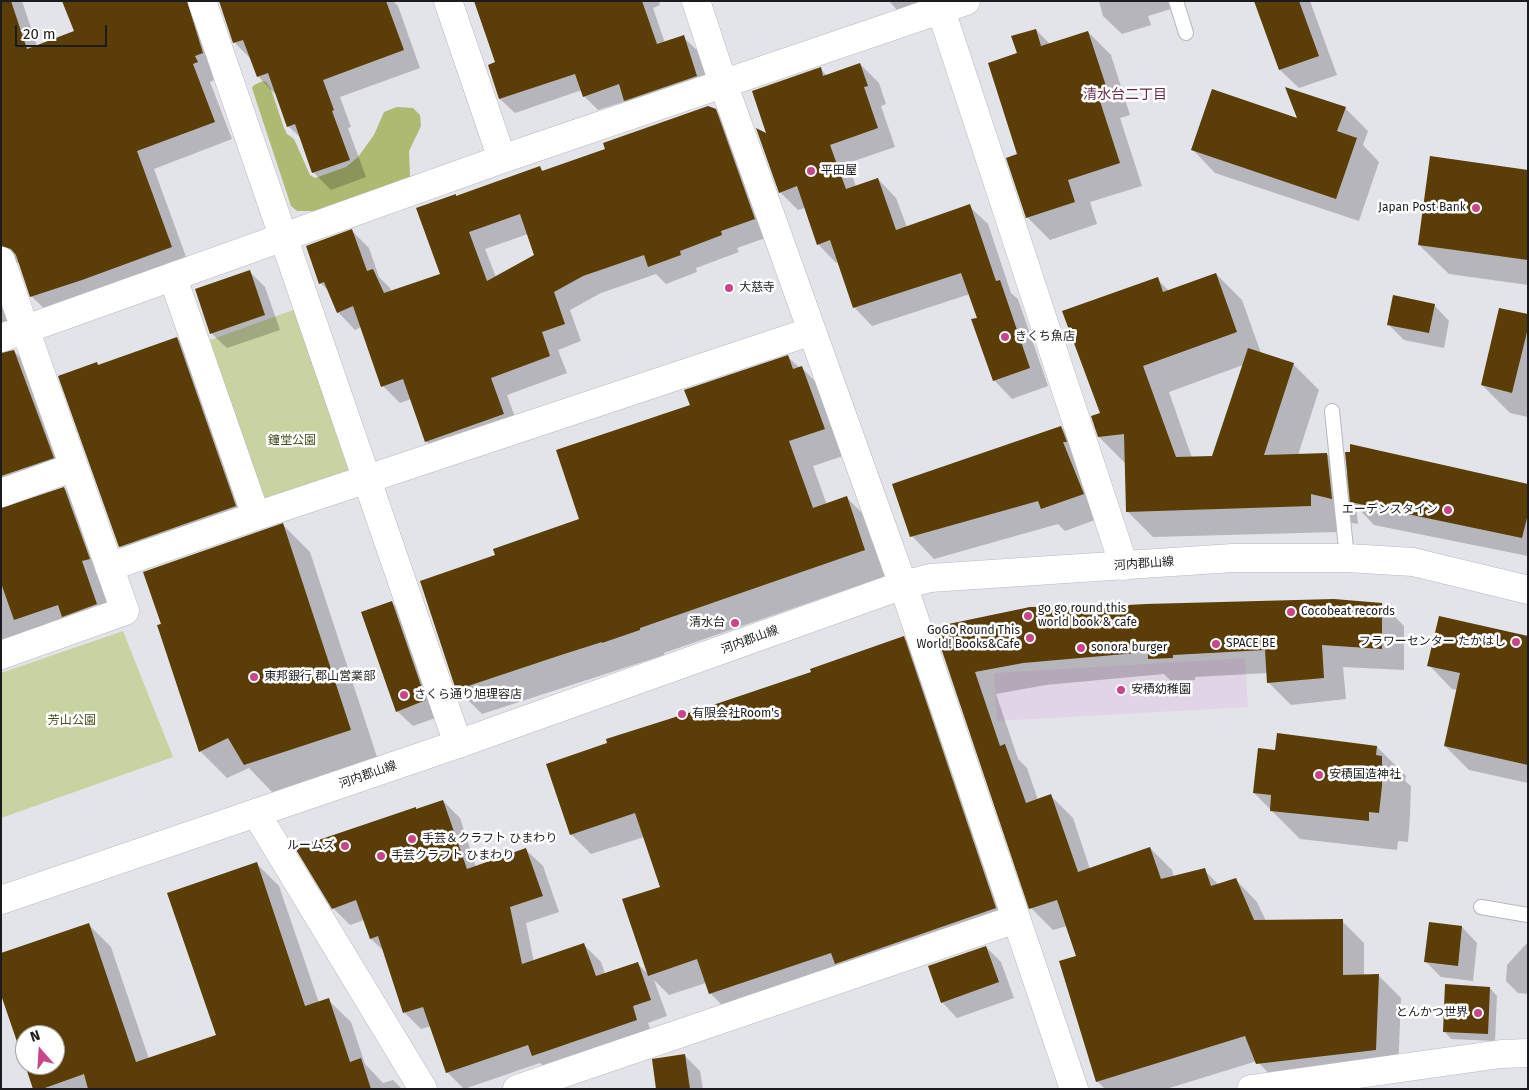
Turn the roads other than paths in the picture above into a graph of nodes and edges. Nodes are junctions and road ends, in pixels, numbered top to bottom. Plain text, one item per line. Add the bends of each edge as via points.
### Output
1 (202, 1) edge
2 (448, 1) edge
3 (696, 1) edge
4 (1176, 1) edge
5 (948, 4) edge
6 (1186, 33) dead end
7 (723, 83) junction
8 (502, 160) junction
9 (284, 237) junction
10 (1, 261) edge
11 (173, 278) junction
12 (812, 331) junction
13 (13, 334) edge
14 (1332, 411) dead end
15 (74, 468) junction
16 (368, 478) junction
17 (1, 493) edge
18 (256, 516) junction
19 (1346, 558) junction
20 (1124, 566) junction
21 (109, 567) junction
22 (903, 585) junction
23 (1528, 590) edge
24 (1, 655) edge
25 (458, 744) junction
26 (256, 813) junction
27 (1, 900) edge
28 (1481, 907) dead end
29 (1528, 915) edge
30 (1016, 919) junction
31 (1528, 1053) edge
32 (1405, 1078) edge
33 (423, 1089) edge
34 (517, 1089) edge
35 (1074, 1089) edge
36 (1251, 1089) edge

1 - 9 street
2 - 8 street
3 - 7 street
4 - 6 lane
5 - 7 street
5 - 20 street
7 - 8 street
7 - 12 street
8 - 9 street
9 - 11 street
9 - 16 street
10 - 13 street
11 - 13 street
11 - 18 street
12 - 16 street
12 - 22 street
13 - 15 street
14 - 19 lane
15 - 17 street
15 - 21 street
16 - 18 street
16 - 25 street
18 - 21 street
19 - 20 street, 河内郡山線 via 1233,558
19 - 23 street, 河内郡山線 via 1413,562
20 - 22 street, 河内郡山線 via 930,578
21 - 24 street via 125,611
22 - 25 street, 河内郡山線
22 - 30 street
25 - 26 street, 河内郡山線
26 - 27 street, 河内郡山線
26 - 33 street
28 - 29 lane
30 - 34 street
30 - 35 street
31 - 32 street via 1501,1054
32 - 36 street

